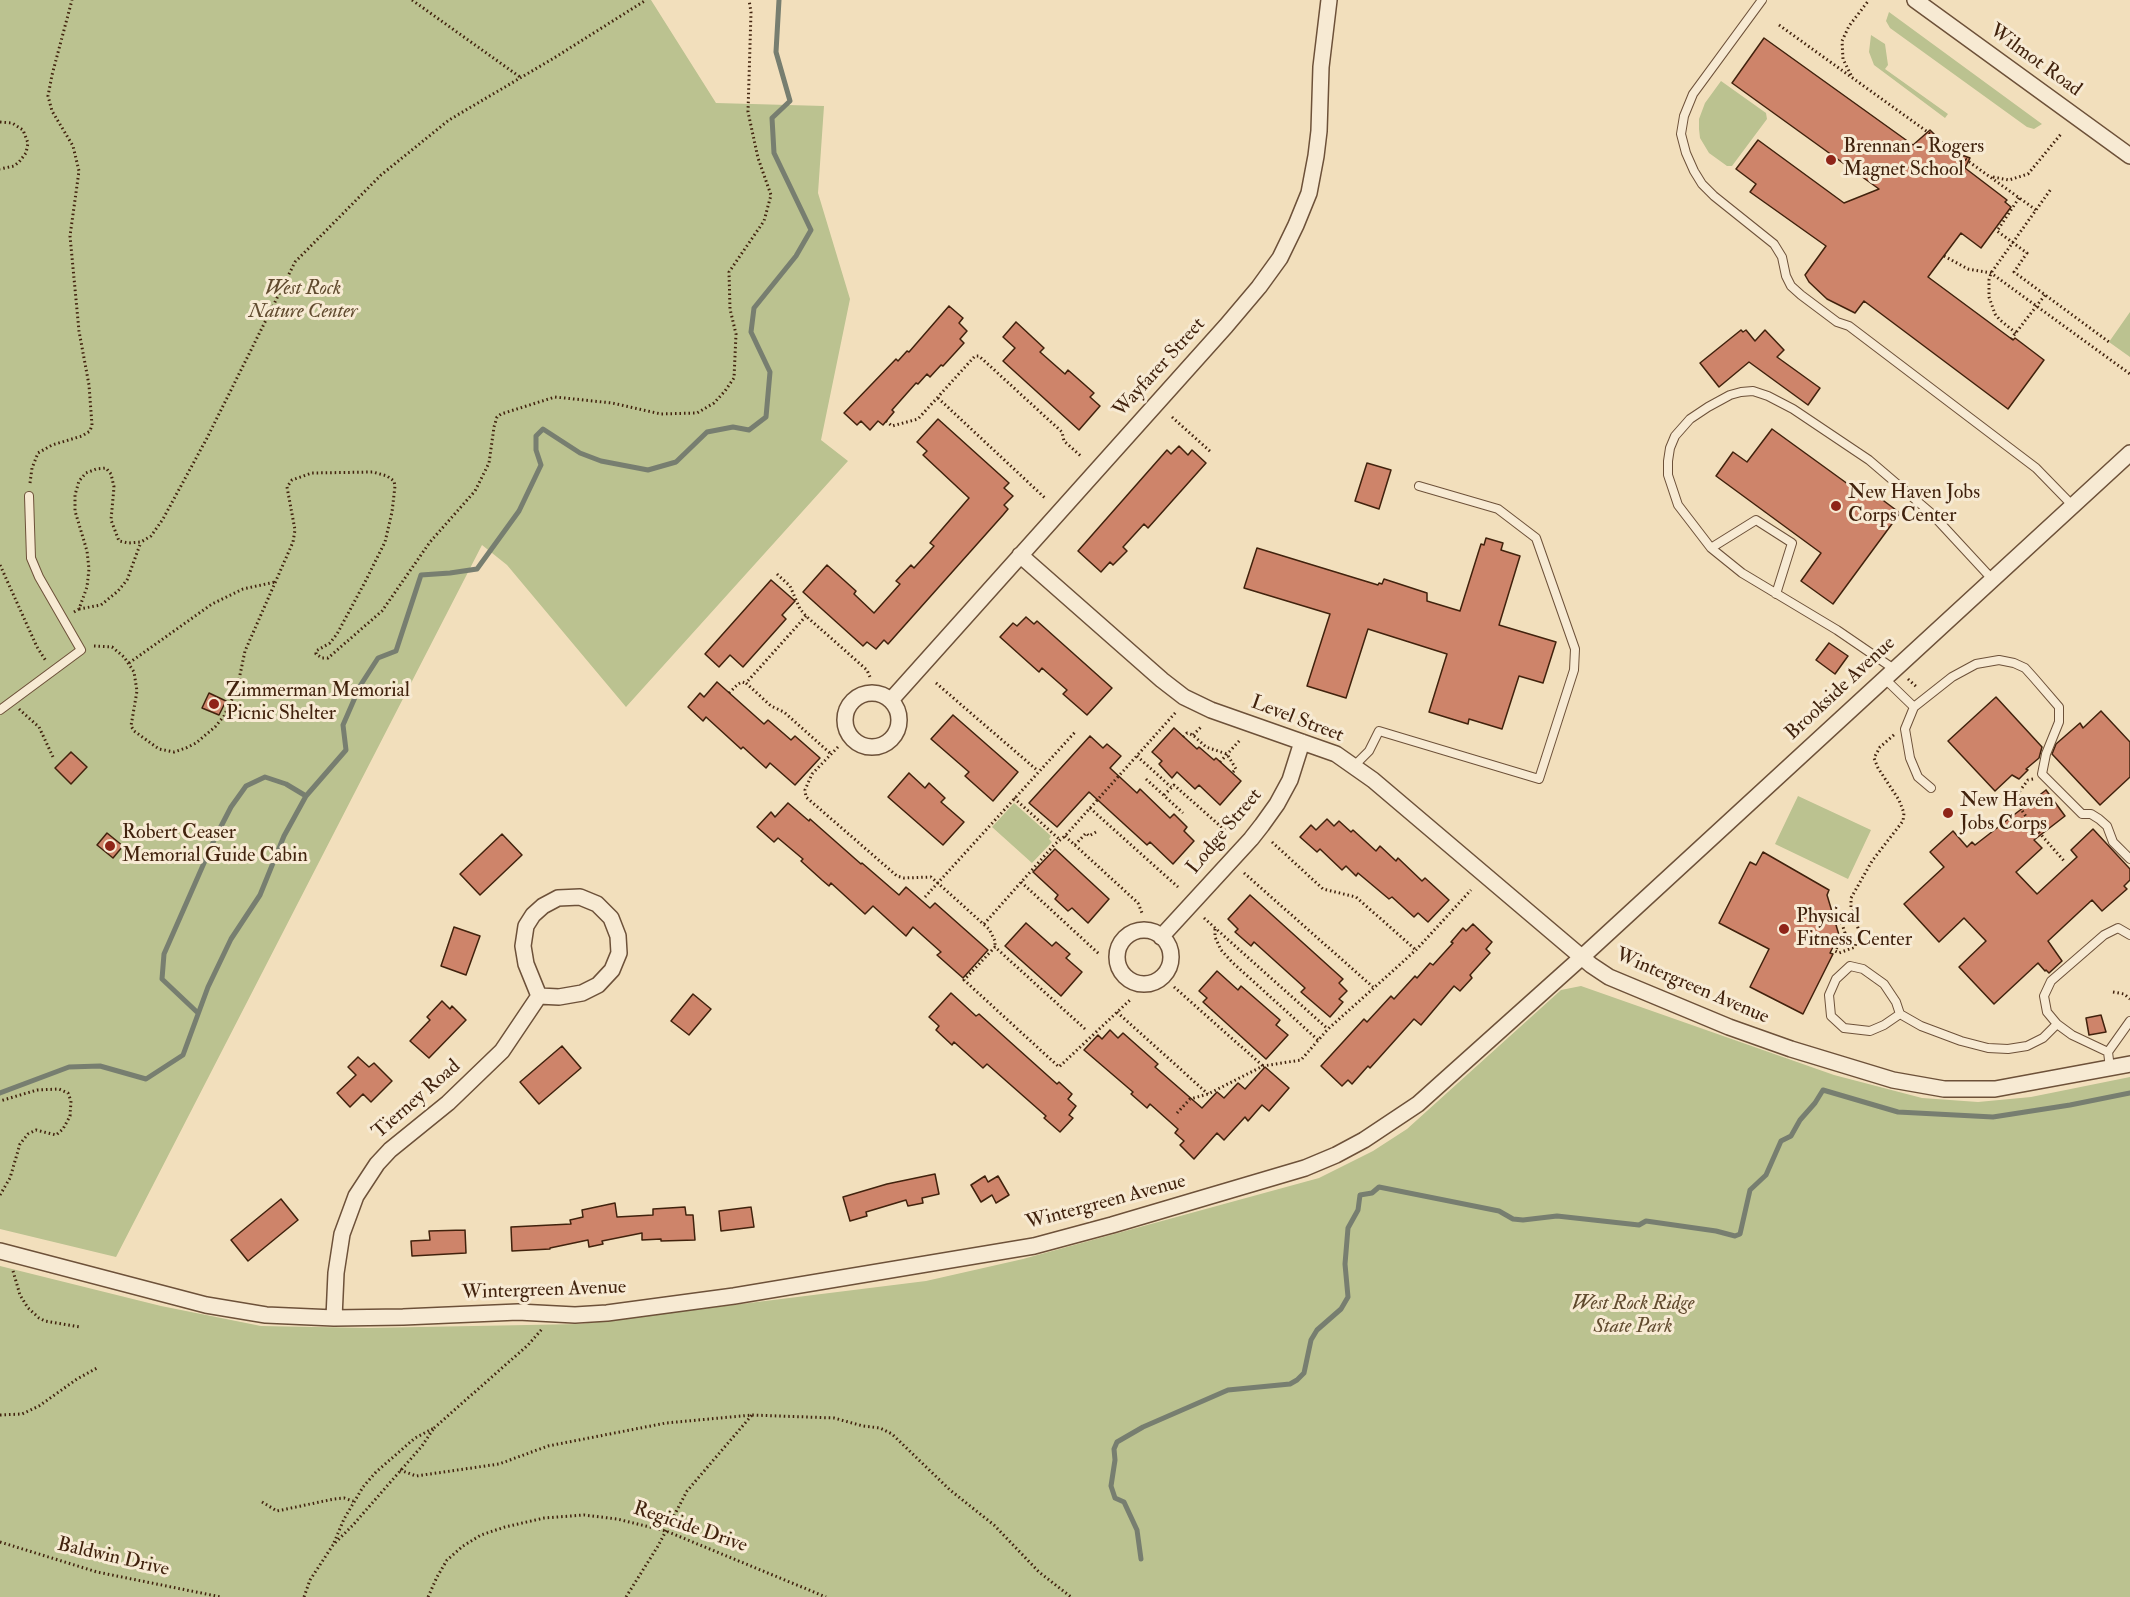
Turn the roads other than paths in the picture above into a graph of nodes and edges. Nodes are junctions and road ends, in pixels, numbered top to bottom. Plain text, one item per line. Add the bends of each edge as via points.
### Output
1 (1329, 0) edge
2 (1762, 0) edge
3 (1915, 0) edge
4 (2130, 156) edge
5 (2130, 453) edge
6 (1419, 486) dead end
7 (29, 496) road end
8 (2073, 506) junction
9 (1711, 548) junction
10 (1020, 555) junction
11 (1993, 580) junction
12 (1776, 594) junction
13 (1889, 674) junction
14 (891, 700) dead end
15 (1914, 707) junction
16 (0, 710) edge
17 (1302, 742) junction
18 (1353, 767) junction
19 (1931, 788) dead end
20 (2130, 859) edge
21 (2130, 935) edge
22 (1161, 936) dead end
23 (1582, 957) junction
24 (539, 996) junction
25 (1900, 1014) junction
26 (2130, 1021) edge
27 (2057, 1024) junction
28 (2108, 1052) junction
29 (2130, 1064) edge
30 (2110, 1068) junction
31 (6, 1253) edge
32 (334, 1318) junction

1 - 10 street, Wayfarer Street via 1316,156 1309,193 1280,258 1226,326
2 - 8 lane via 1693,94 1684,116 1682,134 1694,171 1714,196 1774,244 1791,286 1801,295 1837,322 1849,326 2036,468
3 - 4 street, Wilmot Road
5 - 8 street, Brookside Avenue
6 - 18 lane via 1498,509 1536,538 1575,649 1574,670 1539,779 1379,730 1369,751
7 - 16 lane via 31,558 81,650
8 - 11 street, Brookside Avenue
9 - 11 lane via 1678,505 1672,490 1670,448 1682,428 1708,406 1730,395 1753,391 1793,409 1869,460 1931,513
9 - 12 lane
9 - 12 lane via 1756,520 1792,543
10 - 14 street, Wayfarer Street
10 - 17 street, Level Street via 1184,696 1211,710
11 - 13 street, Brookside Avenue
12 - 13 lane via 1876,655
13 - 15 lane
13 - 23 street, Brookside Avenue
15 - 19 lane via 1905,729 1910,758 1918,777
15 - 20 lane via 1976,664 1999,660 2025,668 2059,707 2059,722 2042,774 2082,814 2091,814 2107,826 2113,842
17 - 18 street, Level Street via 1336,754
17 - 22 street, Lodge Street via 1290,780 1267,818
18 - 23 street, Level Street
21 - 27 lane via 2118,928 2104,935 2051,981 2044,996 2047,1012
23 - 30 street, Wintergreen Avenue via 1609,977 1729,1027 1893,1080 1944,1089 1995,1089
23 - 32 street, Wintergreen Avenue via 1418,1104 1364,1140 1305,1168 1123,1222 1034,1246 607,1313
24 - 24 street via 559,998 582,993 598,985 612,970 619,953 618,936 612,918 597,904 580,897 558,898 543,906 526,926 526,964
24 - 32 street, Tierney Road via 502,1051 448,1103 390,1150 356,1196 342,1234
25 - 25 lane via 1884,984 1863,969 1850,966 1836,979 1829,995 1831,1016 1844,1028 1870,1030
25 - 27 lane via 1921,1026 1988,1048 2027,1046 2043,1038
26 - 28 lane
27 - 28 lane
28 - 30 lane
29 - 30 street, Wintergreen Avenue
31 - 32 street, Wintergreen Avenue via 229,1309

